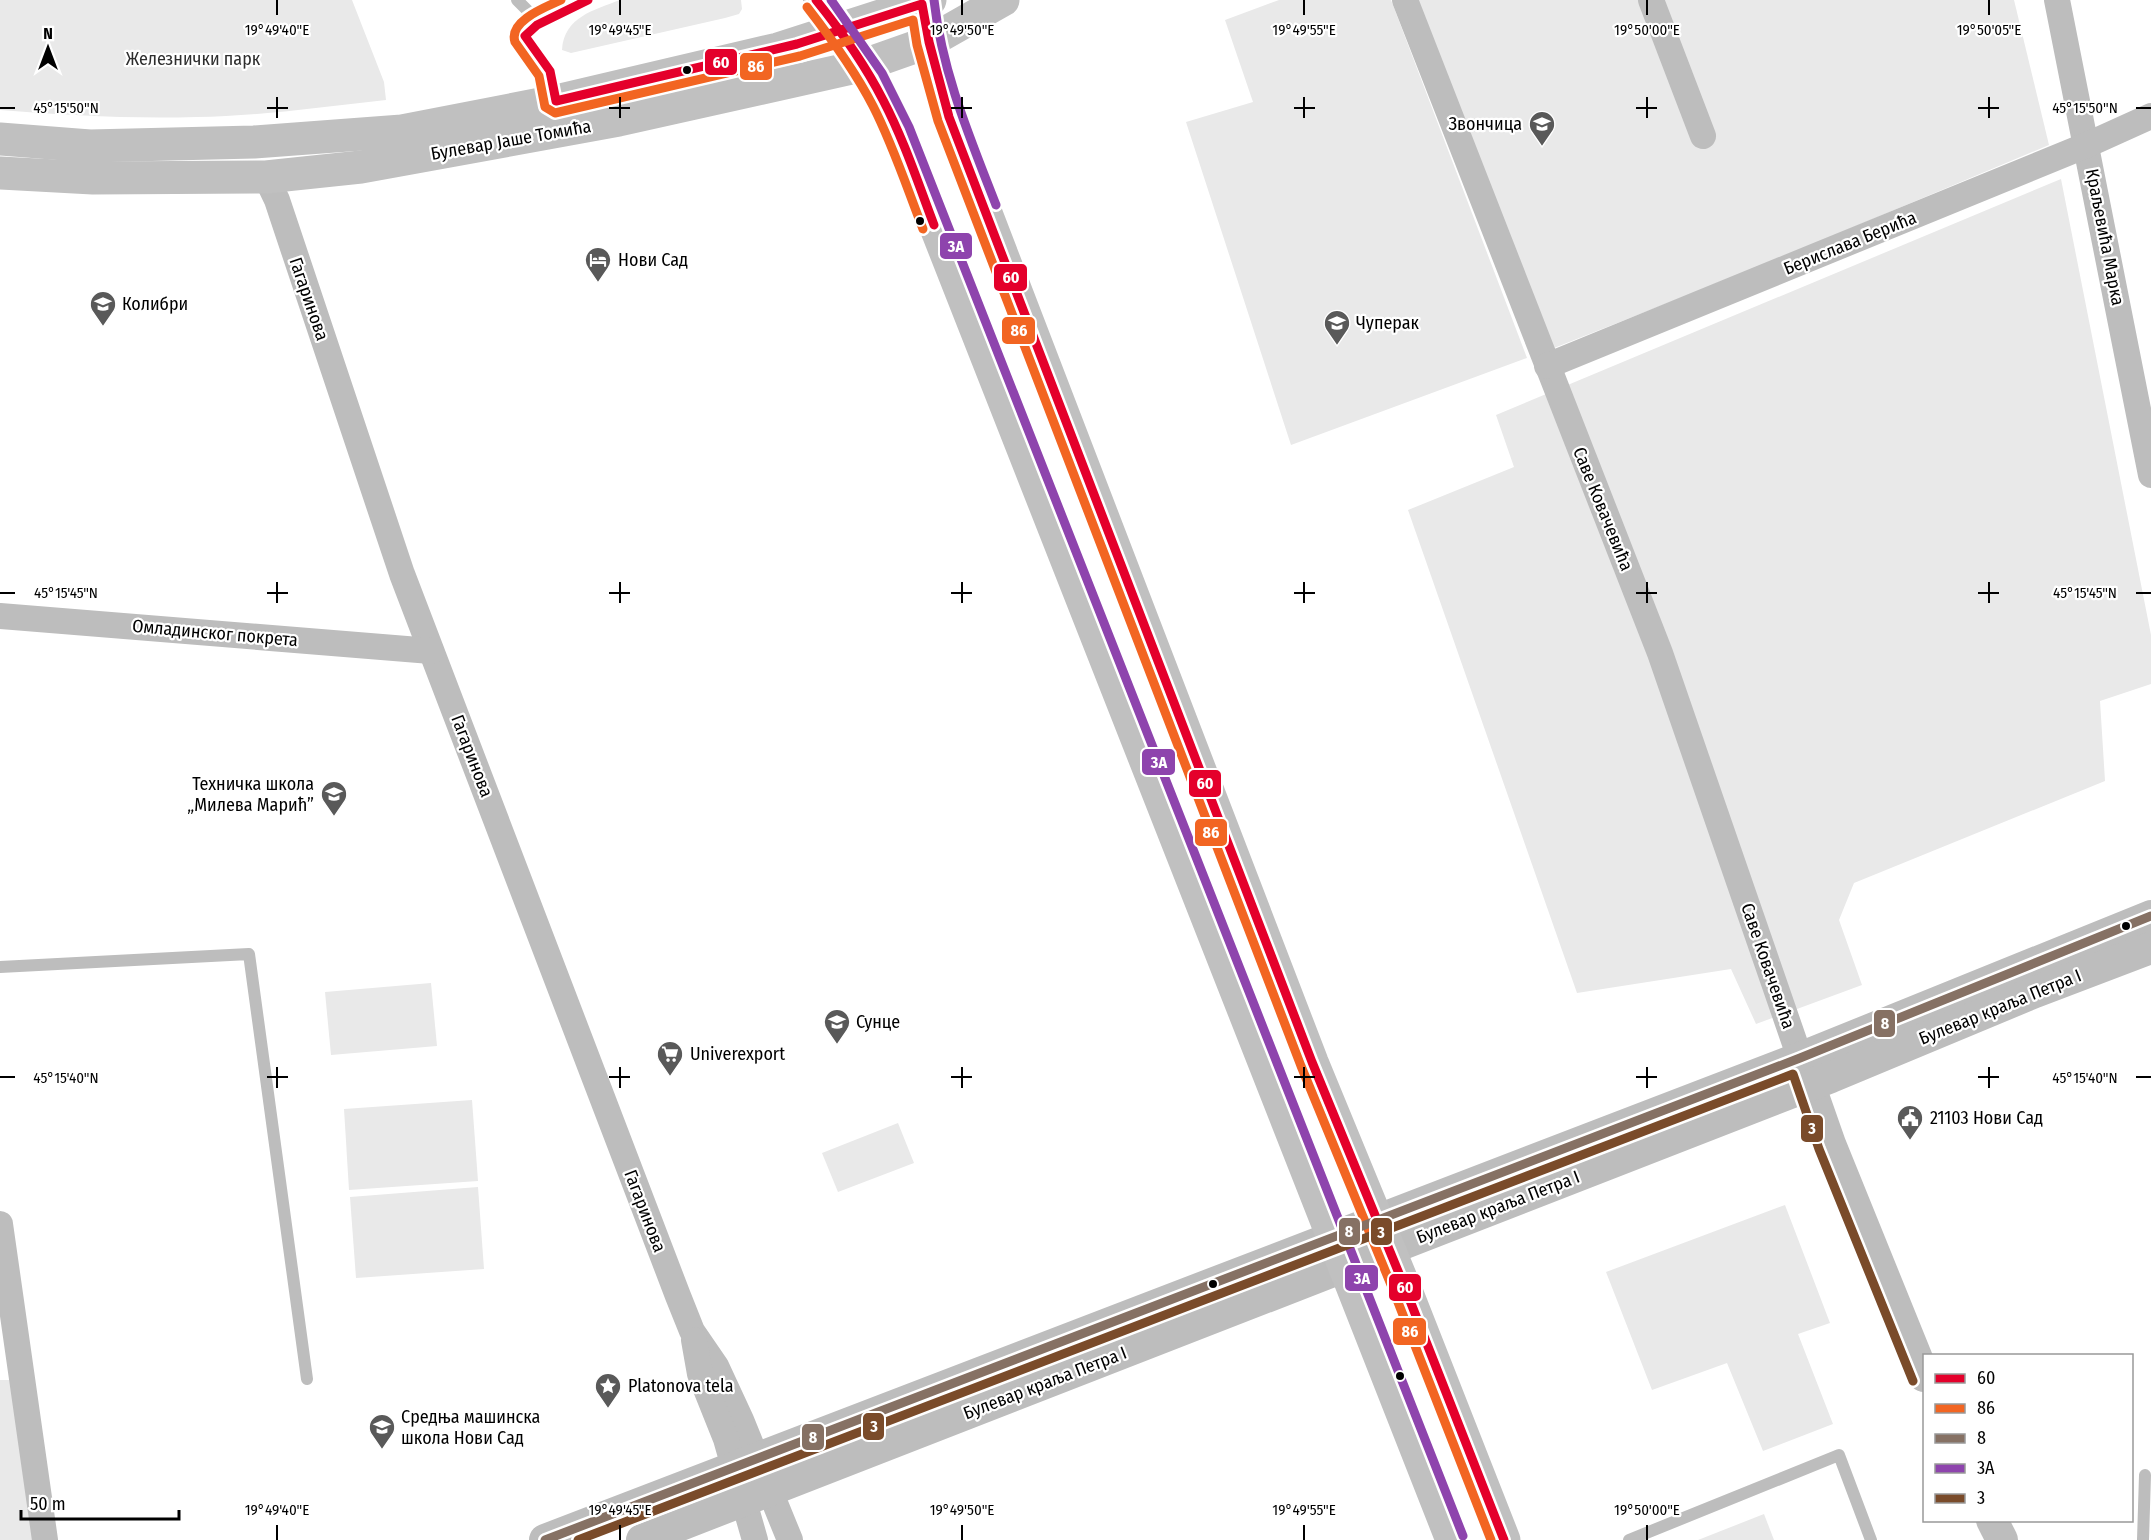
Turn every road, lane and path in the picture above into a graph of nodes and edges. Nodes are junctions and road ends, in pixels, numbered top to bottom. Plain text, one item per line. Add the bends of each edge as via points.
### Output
1 (517, 0) edge
2 (588, 0) edge
3 (816, 0) edge
4 (1003, 0) edge
5 (1405, 0) edge
6 (1651, 0) edge
7 (2056, 0) edge
8 (925, 1) edge
9 (537, 25) junction
10 (840, 30) junction
11 (929, 42) junction
12 (861, 66) junction
13 (556, 101) junction
14 (2151, 116) edge
15 (1703, 135) dead end
16 (0, 139) edge
17 (2087, 145) junction
18 (0, 172) edge
19 (266, 177) junction
20 (1547, 366) junction
21 (2151, 475) edge
22 (0, 616) edge
23 (430, 651) junction
24 (2151, 916) edge
25 (2151, 948) edge
26 (0, 967) edge
27 (1804, 1071) junction
28 (1377, 1219) junction
29 (0, 1224) edge
30 (1332, 1236) junction
31 (1389, 1249) junction
32 (1344, 1267) junction
33 (1923, 1374) edge
34 (307, 1379) dead end
35 (745, 1463) junction
36 (2145, 1475) dead end
37 (757, 1497) junction
38 (1993, 1522) edge
39 (45, 1540) edge
40 (545, 1540) edge
41 (642, 1540) edge
42 (754, 1540) edge
43 (790, 1540) edge
44 (1452, 1540) edge
45 (1504, 1540) edge
46 (1629, 1540) edge
47 (1871, 1540) edge
48 (2002, 1540) edge
49 (2143, 1540) edge

1 - 9 lane
2 - 9 lane
3 - 10 street
4 - 11 main road, Булевар Јаше Томића
5 - 20 street, Саве Ковачевића
6 - 15 street
7 - 17 street, Краљевића Марка
8 - 10 main road, Булевар Јаше Томића
8 - 11 main road
9 - 13 lane via 525,36 550,71
10 - 12 main road
10 - 13 main road, Булевар Јаше Томића
11 - 12 main road, Булевар Јаше Томића
11 - 28 main road via 953,128 1308,1051
12 - 19 main road, Булевар Јаше Томића via 619,120 361,167
12 - 30 main road via 898,131
13 - 16 main road, Булевар Јаше Томића via 402,131 254,142 90,146
14 - 17 street, Берислава Берића
17 - 20 street, Берислава Берића
17 - 21 street, Краљевића Марка
18 - 19 main road, Булевар Јаше Томића via 93,178
19 - 23 street, Гагаринова
20 - 27 street, Саве Ковачевића via 1660,653
22 - 23 street, Омладинског покрета
23 - 35 street, Гагаринова via 692,1331 716,1366
24 - 27 street, Булевар краља Петра I
25 - 27 street, Булевар краља Петра I
26 - 34 lane via 249,954
27 - 28 street, Булевар краља Петра I
27 - 31 street, Булевар краља Петра I
27 - 33 street
28 - 30 street, Булевар краља Петра I
28 - 31 main road
29 - 39 street
30 - 32 main road
30 - 35 street, Булевар краља Петра I
31 - 32 street, Булевар краља Петра I
31 - 45 main road
32 - 37 street, Булевар краља Петра I
32 - 44 main road
35 - 37 street, Гагаринова
35 - 40 street, Булевар краља Петра I
36 - 49 lane
37 - 41 street, Булевар краља Петра I
37 - 42 street
37 - 43 street
38 - 48 street
46 - 47 lane via 1839,1455

